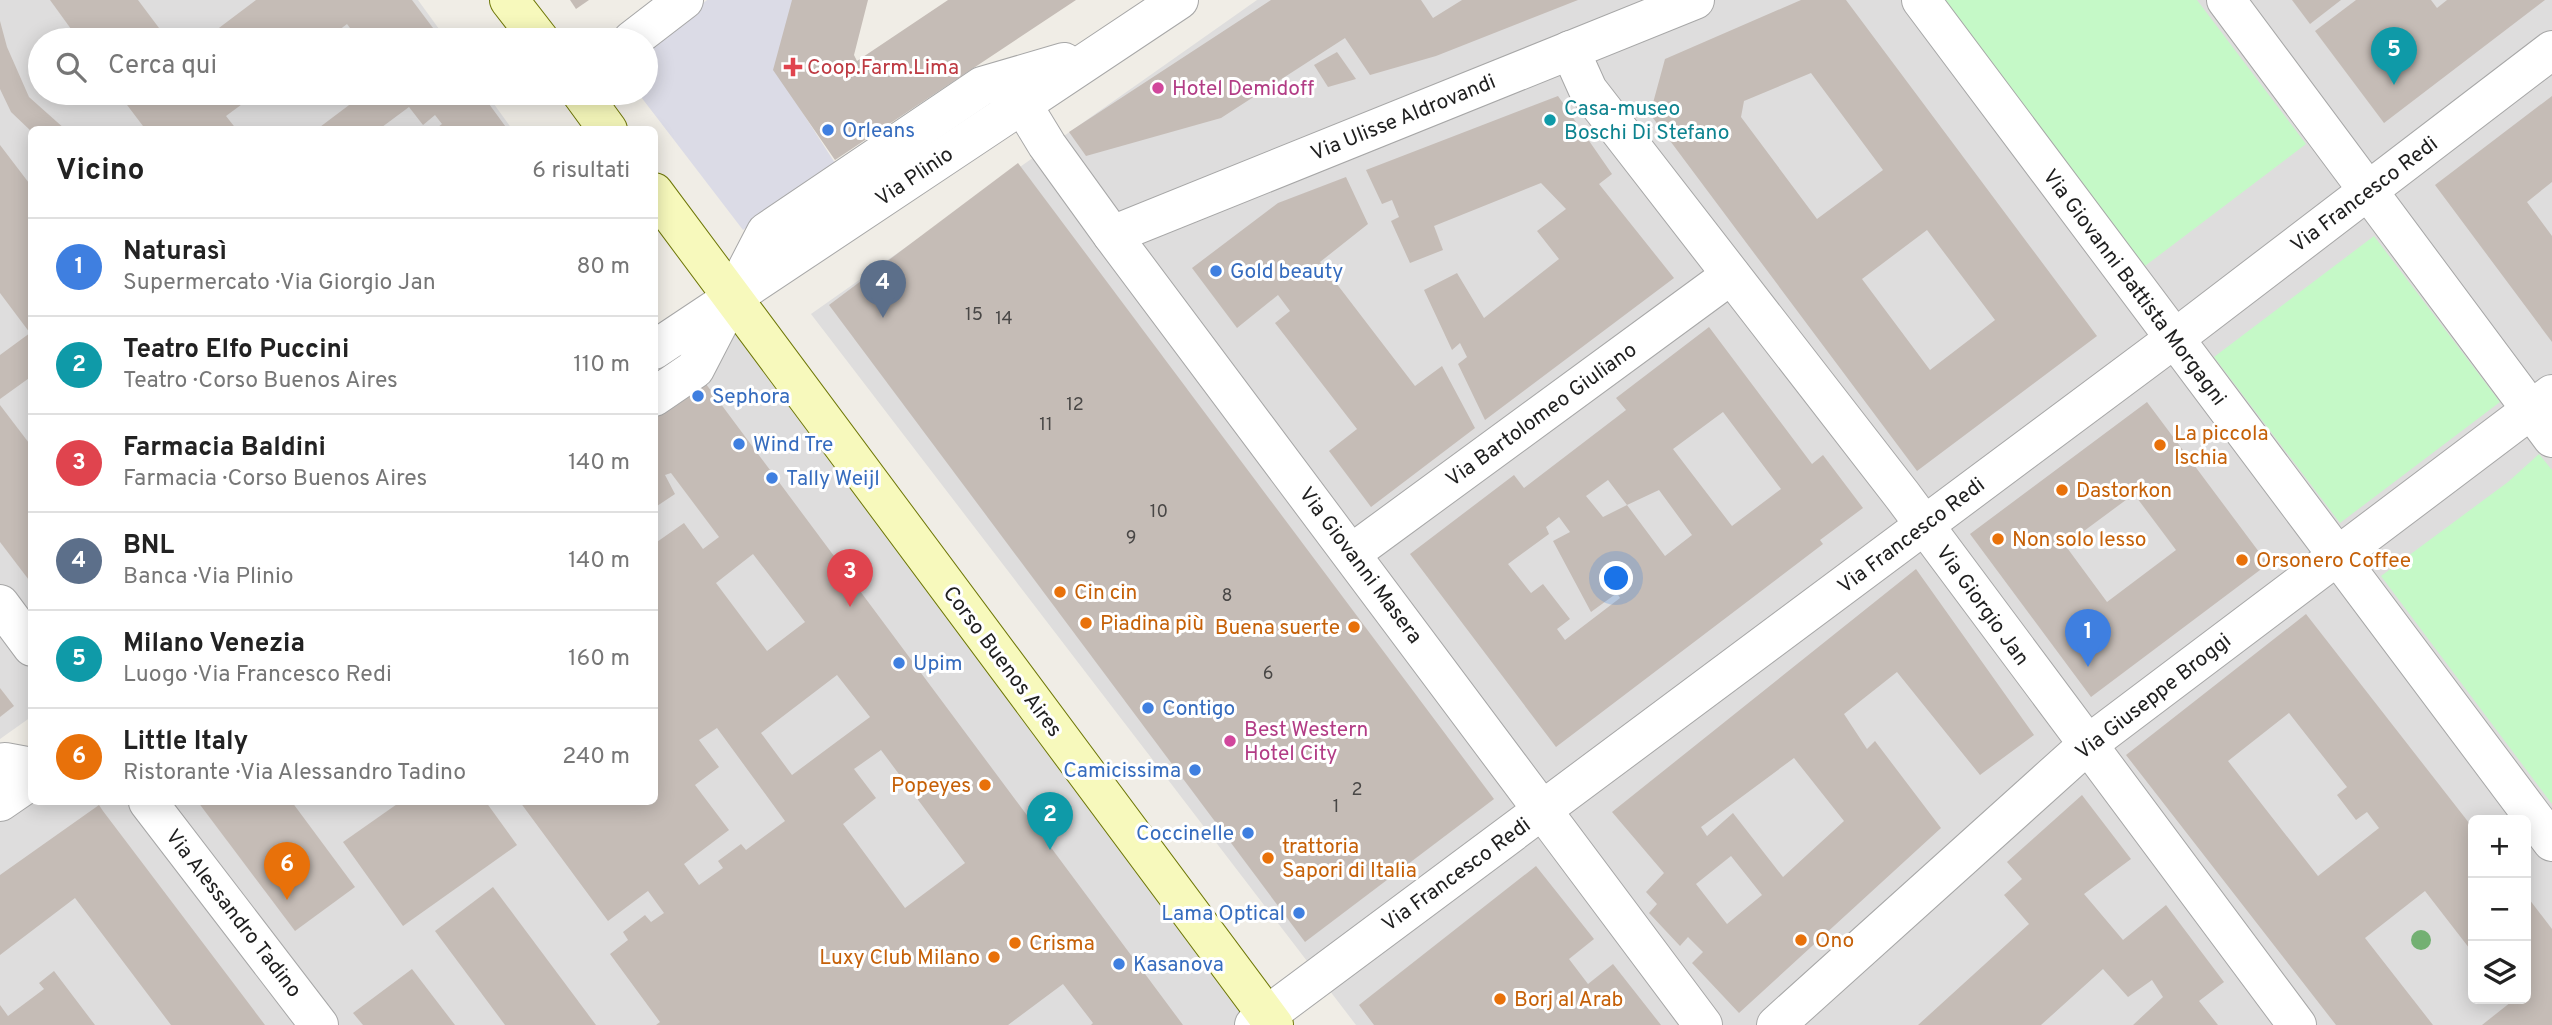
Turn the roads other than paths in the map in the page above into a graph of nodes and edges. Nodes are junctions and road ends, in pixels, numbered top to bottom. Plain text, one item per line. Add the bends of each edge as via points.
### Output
1 (509, 0) edge
2 (684, 0) edge
3 (1179, 0) edge
4 (1695, 0) edge
5 (1921, 0) edge
6 (2227, 0) edge
7 (531, 28) edge
8 (648, 28) edge
9 (1570, 50) junction
10 (2552, 50) edge
11 (1091, 54) junction
12 (1022, 104) junction
13 (589, 105) edge
14 (605, 126) edge
15 (2368, 191) junction
16 (658, 197) edge
17 (1112, 235) junction
18 (1731, 275) junction
19 (734, 291) junction
20 (2174, 339) junction
21 (658, 347) edge
22 (658, 394) edge
23 (2545, 414) edge
24 (1924, 525) junction
25 (1352, 553) junction
26 (2337, 556) junction
27 (0, 604) edge
28 (28, 642) edge
29 (2087, 745) junction
30 (0, 766) edge
31 (28, 766) edge
32 (28, 783) edge
33 (0, 802) edge
34 (150, 805) edge
35 (1543, 810) junction
36 (2552, 842) edge
37 (1265, 1022) edge
38 (319, 1025) edge
39 (1703, 1025) edge
40 (1776, 1025) edge
41 (2297, 1025) edge

1 - 7 main road
2 - 8 street
3 - 11 street, Via Plinio
4 - 9 street, Via Ulisse Aldrovandi
5 - 20 street, Via Giovanni Battista Morgagni
6 - 15 street
9 - 17 street, Via Ulisse Aldrovandi
9 - 18 street, Via Giorgio Jan via 1588,90
10 - 15 street, Via Francesco Redi
11 - 12 street, Via Plinio
11 - 19 street, Via Plinio via 982,86 766,232
12 - 17 street, Via Giovanni Masera
12 - 19 street, Via Plinio
13 - 14 main road
15 - 20 street, Via Francesco Redi
15 - 23 street
16 - 19 main road, Corso Buenos Aires
17 - 25 street, Via Giovanni Masera
18 - 24 street, Via Giorgio Jan
18 - 25 street, Via Bartolomeo Giuliano
19 - 21 street
19 - 22 street via 695,369
19 - 37 main road, Corso Buenos Aires
20 - 24 street, Via Francesco Redi
20 - 26 street, Via Giovanni Battista Morgagni
23 - 26 street, Via Giuseppe Broggi
24 - 29 street, Via Giorgio Jan
24 - 35 street, Via Francesco Redi
25 - 35 street, Via Giovanni Masera
26 - 29 street, Via Giuseppe Broggi
26 - 36 street, Via Giovanni Battista Morgagni
27 - 28 street
29 - 40 street, Via Giuseppe Broggi
29 - 41 street, Via Giorgio Jan
30 - 31 street via 5,762
32 - 33 street
34 - 38 street, Via Alessandro Tadino
35 - 37 street, Via Francesco Redi
35 - 39 street, Via Giovanni Masera

